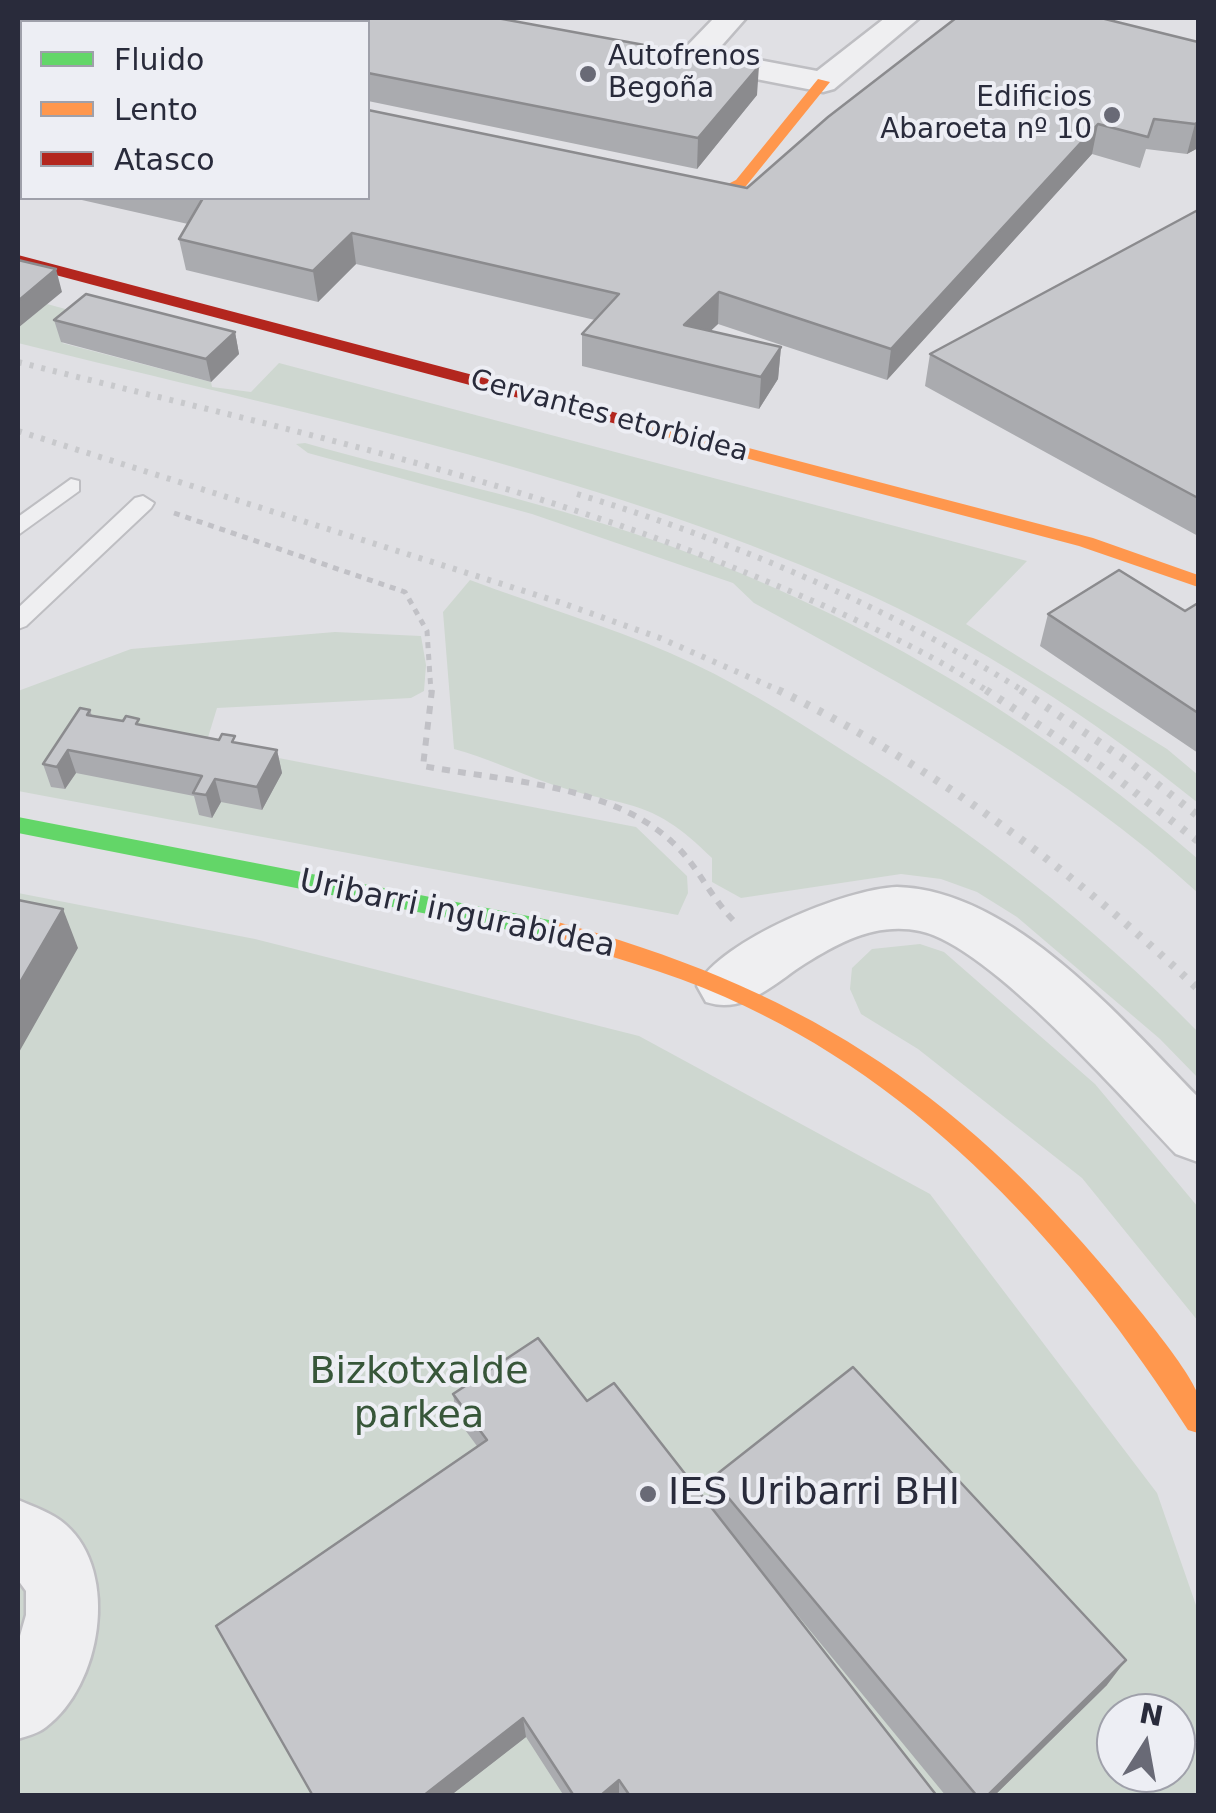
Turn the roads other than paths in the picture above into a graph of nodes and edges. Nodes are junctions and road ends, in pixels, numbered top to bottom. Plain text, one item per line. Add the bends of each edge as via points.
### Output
1 (731, 18) edge
2 (904, 18) edge
3 (657, 51) edge
4 (693, 58) junction
5 (823, 82) junction
6 (642, 183) edge
7 (18, 260) edge
8 (71, 486) dead end
9 (143, 503) road end
10 (18, 528) edge
11 (1198, 581) edge
12 (18, 621) edge
13 (18, 825) edge
14 (726, 986) junction
15 (1198, 1136) edge
16 (1198, 1420) edge
17 (18, 1536) edge
18 (18, 1701) edge

1 - 4 street
2 - 5 street
3 - 4 street
4 - 5 street
5 - 6 street via 741,183 718,195
7 - 11 street, Cervantes etorbidea via 1086,542
8 - 10 lane
9 - 12 lane
13 - 14 street, Uribarri ingurabidea via 527,923 598,940
14 - 15 street via 814,933 867,911 912,908 954,920 1055,998
14 - 16 street, Uribarri ingurabidea via 814,1034 980,1153 1122,1304
17 - 18 street via 54,1566 64,1594 63,1628 51,1662

